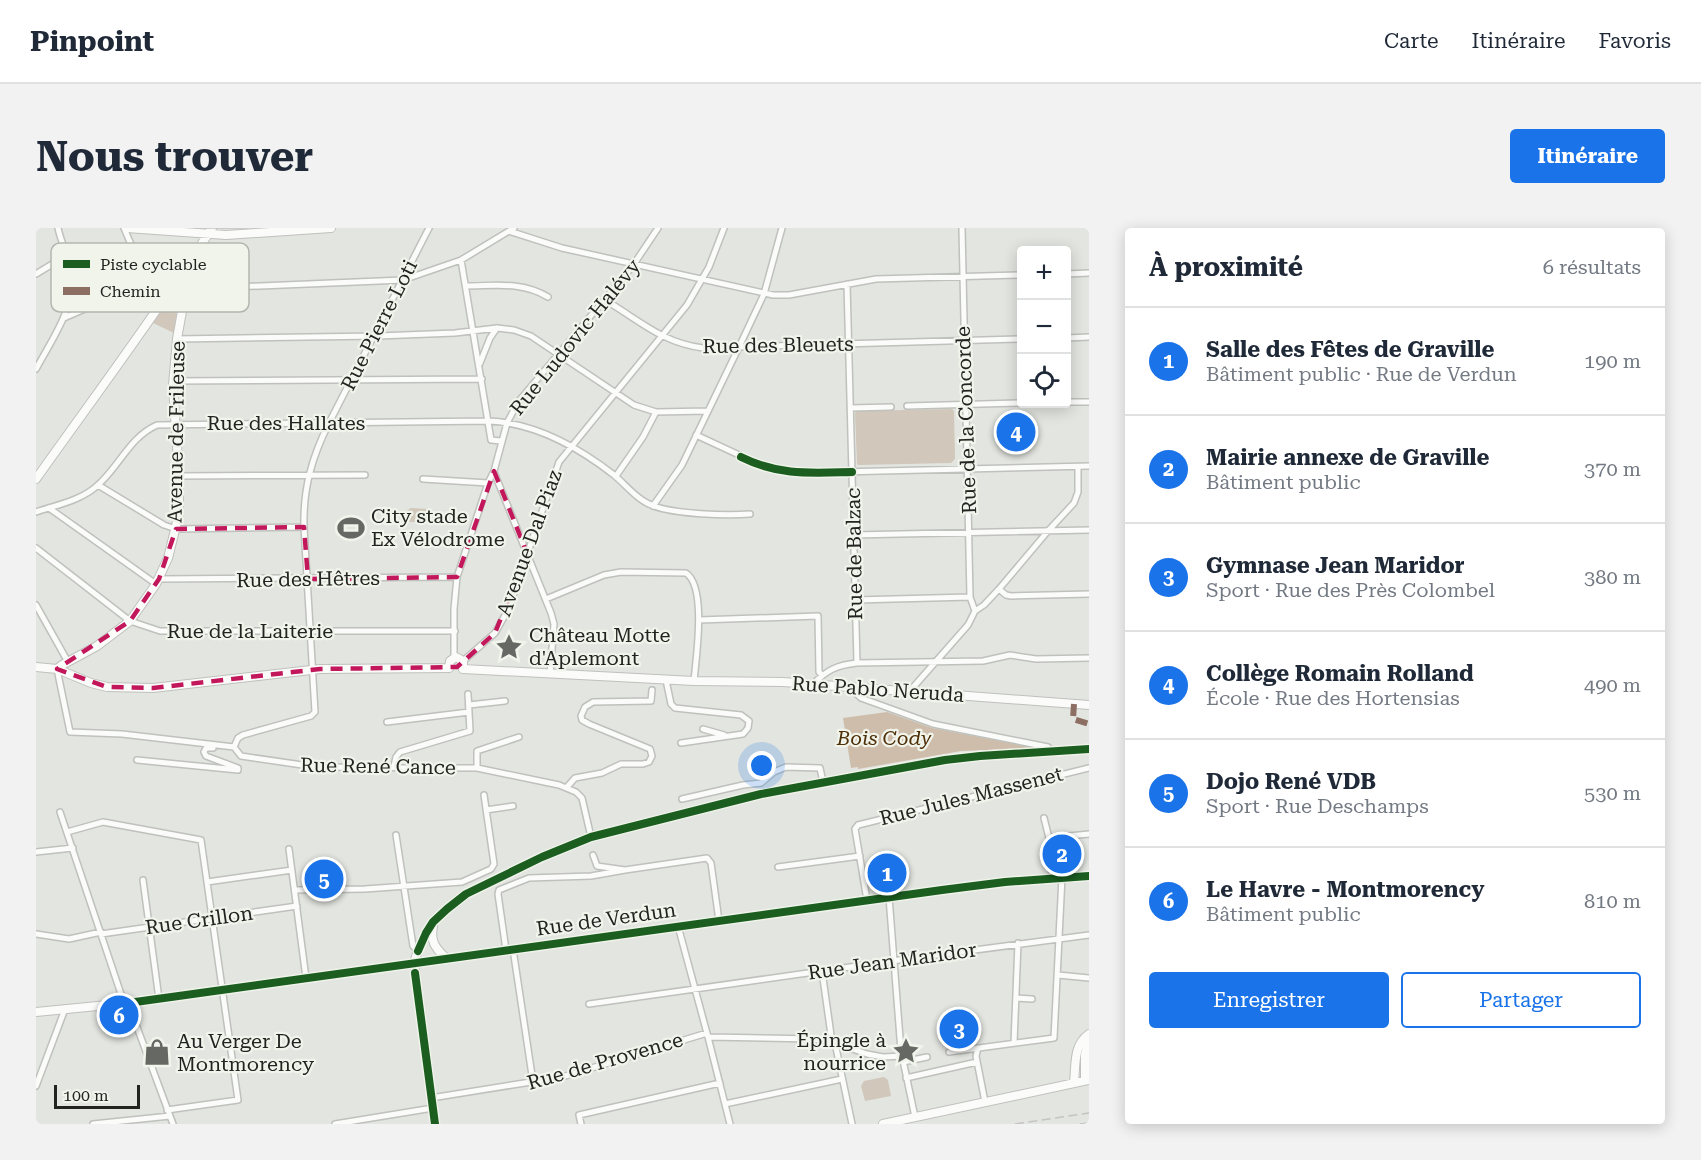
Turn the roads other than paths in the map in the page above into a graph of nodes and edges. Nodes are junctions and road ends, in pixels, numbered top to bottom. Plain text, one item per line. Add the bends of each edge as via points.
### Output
1 (58, 228) edge
2 (126, 228) edge
3 (331, 228) edge
4 (429, 228) edge
5 (658, 228) edge
6 (724, 228) edge
7 (782, 228) edge
8 (962, 228) edge
9 (512, 230) edge
10 (210, 231) edge
11 (63, 243) edge
12 (132, 243) edge
13 (461, 260) junction
14 (634, 264) junction
15 (51, 265) edge
16 (1089, 273) edge
17 (36, 274) edge
18 (1071, 274) edge
19 (1017, 275) edge
20 (963, 276) junction
21 (403, 280) junction
22 (702, 280) junction
23 (847, 284) junction
24 (249, 286) edge
25 (466, 286) junction
26 (764, 294) junction
27 (548, 297) dead end
28 (605, 300) junction
29 (65, 312) edge
30 (78, 312) edge
31 (153, 312) edge
32 (182, 312) edge
33 (64, 318) junction
34 (497, 327) junction
35 (473, 331) junction
36 (373, 336) junction
37 (662, 337) junction
38 (1071, 338) edge
39 (1089, 338) edge
40 (177, 339) junction
41 (1017, 339) edge
42 (964, 341) junction
43 (849, 344) junction
44 (739, 347) junction
45 (559, 353) junction
46 (479, 365) junction
47 (36, 369) edge
48 (482, 379) junction
49 (174, 381) junction
50 (351, 381) junction
51 (615, 393) junction
52 (1071, 402) edge
53 (1089, 402) edge
54 (1017, 403) edge
55 (965, 404) junction
56 (907, 406) dead end
57 (891, 407) dead end
58 (850, 408) junction
59 (708, 411) junction
60 (656, 412) junction
61 (489, 421) junction
62 (329, 423) junction
63 (507, 423) junction
64 (175, 424) junction
65 (696, 435) junction
66 (501, 441) junction
67 (570, 446) junction
68 (1089, 466) edge
69 (1078, 467) junction
70 (968, 469) junction
71 (494, 471) junction
72 (852, 471) junction
73 (308, 475) junction
74 (365, 475) dead end
75 (179, 476) junction
76 (616, 476) junction
77 (423, 478) dead end
78 (36, 479) edge
79 (488, 483) junction
80 (98, 485) junction
81 (653, 506) junction
82 (49, 508) junction
83 (36, 512) edge
84 (750, 514) dead end
85 (304, 527) junction
86 (176, 529) junction
87 (1089, 530) edge
88 (1048, 531) junction
89 (969, 533) junction
90 (854, 536) junction
91 (36, 548) edge
92 (527, 553) junction
93 (457, 577) junction
94 (308, 579) junction
95 (158, 582) junction
96 (999, 589) junction
97 (1089, 594) edge
98 (970, 597) junction
99 (546, 599) junction
100 (855, 600) junction
101 (36, 605) edge
102 (975, 611) junction
103 (699, 620) junction
104 (129, 621) junction
105 (454, 631) junction
106 (311, 632) junction
107 (454, 658) junction
108 (1089, 658) edge
109 (68, 662) junction
110 (934, 662) junction
111 (856, 663) junction
112 (463, 665) junction
113 (36, 667) edge
114 (449, 668) junction
115 (57, 669) junction
116 (314, 669) junction
117 (550, 674) junction
118 (822, 675) junction
119 (666, 680) junction
120 (694, 681) junction
121 (813, 684) junction
122 (850, 687) junction
123 (652, 690) dead end
124 (909, 692) junction
125 (468, 694) dead end
126 (505, 701) dead end
127 (1089, 705) edge
128 (469, 709) junction
129 (387, 722) dead end
130 (702, 729) dead end
131 (726, 736) junction
132 (519, 737) dead end
133 (681, 743) dead end
134 (1048, 747) dead end
135 (234, 748) junction
136 (1089, 750) edge
137 (137, 760) dead end
138 (394, 766) junction
139 (477, 768) junction
140 (1089, 768) edge
141 (823, 782) junction
142 (567, 787) junction
143 (484, 795) dead end
144 (682, 800) dead end
145 (513, 806) dead end
146 (486, 810) junction
147 (60, 812) dead end
148 (1044, 818) dead end
149 (68, 832) junction
150 (1089, 834) edge
151 (396, 835) dead end
152 (591, 837) junction
153 (1049, 838) junction
154 (73, 848) junction
155 (289, 849) dead end
156 (36, 852) edge
157 (593, 855) dead end
158 (860, 856) junction
159 (778, 867) dead end
160 (292, 870) junction
161 (625, 870) junction
162 (1089, 876) edge
163 (1052, 878) junction
164 (1062, 878) junction
165 (143, 880) dead end
166 (207, 882) junction
167 (404, 887) junction
168 (295, 890) junction
169 (889, 897) junction
170 (867, 900) junction
171 (297, 906) junction
172 (212, 918) junction
173 (719, 921) junction
174 (433, 922) junction
175 (678, 926) junction
176 (150, 927) junction
177 (101, 933) junction
178 (36, 934) edge
179 (1089, 935) edge
180 (1059, 938) junction
181 (1018, 943) junction
182 (509, 949) junction
183 (418, 951) junction
184 (446, 958) junction
185 (894, 960) junction
186 (414, 963) junction
187 (822, 971) junction
188 (1058, 975) junction
189 (306, 978) junction
190 (1089, 978) edge
191 (222, 990) junction
192 (696, 990) junction
193 (1016, 998) junction
194 (159, 999) junction
195 (1032, 999) dead end
196 (126, 1003) junction
197 (589, 1004) dead end
198 (65, 1009) junction
199 (36, 1012) edge
200 (708, 1035) junction
201 (1089, 1037) edge
202 (833, 1043) junction
203 (1014, 1043) junction
204 (978, 1048) junction
205 (949, 1052) dead end
206 (927, 1057) dead end
207 (903, 1059) junction
208 (977, 1062) junction
209 (36, 1065) edge
210 (44, 1065) junction
211 (906, 1078) junction
212 (842, 1079) junction
213 (1087, 1080) edge
214 (533, 1082) junction
215 (1074, 1082) junction
216 (720, 1083) junction
217 (36, 1086) edge
218 (431, 1098) junction
219 (985, 1102) junction
220 (725, 1104) junction
221 (433, 1108) junction
222 (169, 1113) junction
223 (915, 1117) junction
224 (93, 1124) edge
225 (172, 1124) edge
226 (334, 1124) edge
227 (435, 1124) edge
228 (581, 1124) edge
229 (730, 1124) edge
230 (852, 1124) edge
231 (883, 1124) edge

1 - 11 street
2 - 10 street
2 - 12 street
3 - 10 street via 236,235
4 - 21 street, Rue Pierre Loti
5 - 14 street, Rue Ludovic Halévy
6 - 22 street, Avenue Dal Piaz
7 - 26 street
8 - 20 street, Rue de la Concorde
9 - 13 street
9 - 14 street via 561,248
13 - 21 street
13 - 25 street
14 - 22 street
14 - 28 street, Rue Ludovic Halévy
15 - 17 street
16 - 18 street
19 - 20 street
20 - 23 street
20 - 42 street, Rue de la Concorde
21 - 24 street
21 - 36 street, Rue Pierre Loti
22 - 26 street
22 - 37 street, Avenue Dal Piaz
23 - 26 street via 789,295
23 - 43 street, Rue de Balzac
25 - 27 street via 523,286
25 - 35 street
26 - 44 street
28 - 37 street, Rue des Bleuets
28 - 45 street, Rue Ludovic Halévy
29 - 33 street
30 - 33 street
31 - 78 street
32 - 40 street, Avenue de Frileuse
33 - 47 street
34 - 35 street
34 - 45 street via 531,336
34 - 46 street
35 - 36 street
35 - 46 street
36 - 40 street
36 - 50 street, Rue Pierre Loti
37 - 44 street, Rue des Bleuets via 692,346
37 - 51 street, Avenue Dal Piaz
38 - 39 street
40 - 49 street, Avenue de Frileuse
41 - 42 street, Rue des Bleuets
42 - 43 street, Rue des Bleuets
42 - 55 street, Rue de la Concorde
43 - 44 street, Rue des Bleuets
43 - 58 street, Rue de Balzac
44 - 59 street
45 - 51 street
45 - 63 street, Rue Ludovic Halévy via 518,402
46 - 48 street
48 - 50 street
48 - 61 street
49 - 50 street
49 - 64 street, Avenue de Frileuse
50 - 62 street, Rue Pierre Loti
51 - 60 street
51 - 67 street, Avenue Dal Piaz
52 - 53 street
54 - 55 street
55 - 56 street
55 - 70 street, Rue de la Concorde
57 - 58 street
58 - 72 street, Rue de Balzac
59 - 60 street
59 - 65 street
60 - 76 street
61 - 62 street, Rue des Hallates
61 - 63 street, Rue des Hallates
61 - 66 street via 491,440
62 - 64 street, Rue des Hallates
62 - 73 street, Rue Pierre Loti
63 - 66 street, Rue Ludovic Halévy
63 - 67 street, Rue des Hallates via 553,436
64 - 75 street, Avenue de Frileuse
64 - 80 street, Rue des Hallates via 157,425 138,436
65 - 72 street via 767,468 798,473
65 - 81 street via 682,465
66 - 71 street, Rue Ludovic Halévy
67 - 76 street, Rue des Hallates
67 - 92 street, Avenue Dal Piaz via 551,479
68 - 69 street
69 - 70 street
69 - 88 street via 1077,499
70 - 72 street
70 - 89 street, Rue de la Concorde
71 - 79 street, Rue Ludovic Halévy
71 - 92 street
72 - 90 street, Rue de Balzac
73 - 74 street
73 - 75 street
73 - 85 street, Rue Pierre Loti
75 - 86 street, Avenue de Frileuse
76 - 81 street, Rue des Hallates
77 - 79 street
79 - 93 street, Rue Ludovic Halévy
80 - 82 street, Rue des Hallates
80 - 86 street
81 - 84 street
82 - 83 street, Rue des Hallates
82 - 95 street
85 - 86 street
85 - 94 street, Rue Pierre Loti
86 - 95 street, Avenue de Frileuse
87 - 88 street
88 - 89 street
88 - 96 street
89 - 90 street
89 - 98 street, Rue de la Concorde
90 - 100 street, Rue de Balzac
91 - 104 street, Rue de la Laiterie
92 - 99 street
92 - 112 street, Avenue Dal Piaz via 508,610 495,633
93 - 94 street, Rue des Hêtres
93 - 105 street, Rue Ludovic Halévy
94 - 95 street, Rue des Hêtres
94 - 106 street, Rue Pierre Loti
95 - 104 street, Avenue de Frileuse
96 - 97 street via 1011,596
96 - 102 street
98 - 100 street
98 - 102 street, Rue de la Concorde
99 - 103 street via 604,575 686,573 691,576 699,604
99 - 117 street via 554,624
100 - 111 street, Rue de Balzac
101 - 109 street
102 - 110 street via 968,625
103 - 118 street via 818,616
103 - 120 street
104 - 106 street, Rue de la Laiterie via 159,631
104 - 109 street, Avenue de Frileuse
105 - 106 street, Rue de la Laiterie
105 - 107 street, Rue Ludovic Halévy
106 - 116 street, Rue Pierre Loti
107 - 112 street via 460,658
107 - 114 street
108 - 110 street via 1036,659 1010,655 983,662
109 - 115 street, Avenue de Frileuse
110 - 111 street
110 - 124 street
111 - 118 street via 841,665
112 - 114 street via 454,672
112 - 117 street, Rue Pablo Neruda
113 - 115 street
114 - 116 street
115 - 116 street via 107,687 153,688
115 - 135 street via 70,732 122,734
116 - 135 street via 315,712 311,716 243,735
117 - 119 street, Rue Pablo Neruda
118 - 121 street
119 - 120 street, Rue Pablo Neruda
119 - 131 street via 671,704 678,709 747,717 747,731
120 - 121 street, Rue Pablo Neruda
121 - 122 street, Rue Pablo Neruda
122 - 124 street, Rue Pablo Neruda
122 - 134 street via 861,698 933,724
123 - 142 street via 651,701 593,702 581,716 589,724 650,749 650,760 575,778
124 - 127 street, Rue Pablo Neruda
125 - 128 street
126 - 128 street
128 - 129 street
128 - 138 street via 470,731 400,752
130 - 131 street
131 - 133 street
132 - 139 street via 477,751
135 - 137 street via 209,748 204,752 238,770
135 - 138 street, Rue René Cance via 241,756 316,767
136 - 141 street via 980,756
138 - 139 street, Rue René Cance
139 - 142 street, Rue René Cance
140 - 158 street, Rue Jules Massenet via 864,822 855,829
141 - 144 street via 820,768 789,767 774,772 761,783
141 - 152 street
142 - 152 street via 584,803
143 - 146 street
145 - 146 street
146 - 167 street via 494,864 491,869 462,882
147 - 149 street
148 - 153 street
149 - 154 street
149 - 166 street via 103,822 201,840
150 - 153 street
151 - 167 street
152 - 174 street via 466,894
153 - 163 street
154 - 156 street
154 - 177 street
155 - 160 street
157 - 161 street via 597,866
158 - 159 street
158 - 170 street, Rue Jules Massenet
160 - 166 street
160 - 168 street
161 - 173 street via 707,858
161 - 182 street via 591,876 529,878 499,890
162 - 164 street, Rue de Verdun
163 - 164 street, Rue de Verdun
163 - 169 street, Rue de Verdun
164 - 180 street
165 - 176 street
166 - 172 street
167 - 168 street
167 - 183 street via 413,946
168 - 171 street
169 - 170 street, Rue de Verdun
169 - 185 street
170 - 173 street, Rue de Verdun
171 - 172 street, Rue Crillon
171 - 189 street
172 - 176 street, Rue Crillon
172 - 191 street
173 - 175 street, Rue de Verdun
174 - 183 street
174 - 184 street via 432,941
175 - 182 street, Rue de Verdun
175 - 192 street
176 - 177 street, Rue Crillon
176 - 194 street
177 - 178 street, Rue Crillon via 69,939
177 - 196 street
179 - 180 street, Rue Jean Maridor
180 - 181 street, Rue Jean Maridor
180 - 188 street
181 - 185 street, Rue Jean Maridor
181 - 193 street
182 - 184 street, Rue de Verdun
182 - 214 street
183 - 186 street
184 - 186 street, Rue de Verdun
185 - 187 street, Rue Jean Maridor
185 - 207 street
186 - 189 street, Rue de Verdun
186 - 218 street
187 - 192 street, Rue Jean Maridor
187 - 202 street
188 - 190 street
188 - 203 street via 1054,1038
189 - 191 street, Rue de Verdun
191 - 194 street, Rue de Verdun
191 - 222 street via 238,1100
192 - 197 street, Rue Jean Maridor
192 - 200 street
193 - 195 street
193 - 203 street
194 - 196 street, Rue de Verdun
196 - 198 street, Rue de Verdun
196 - 222 street
198 - 199 street, Rue de Verdun
198 - 210 street
200 - 202 street, Rue de Provence via 814,1038
200 - 214 street, Rue de Provence
200 - 216 street
201 - 213 street via 1085,1055
201 - 215 street via 1080,1042
202 - 207 street, Rue de Provence via 867,1054
202 - 212 street
203 - 204 street
204 - 205 street
204 - 208 street
206 - 207 street, Rue de Provence
207 - 211 street
208 - 211 street
208 - 219 street
209 - 210 street
210 - 217 street
211 - 223 street
212 - 220 street
212 - 230 street
213 - 215 street
214 - 218 street, Rue de Provence
215 - 219 street
216 - 220 street
216 - 228 street via 579,1116
218 - 221 street
219 - 223 street
220 - 229 street
221 - 226 street
221 - 227 street
222 - 224 street
222 - 225 street
223 - 231 street

